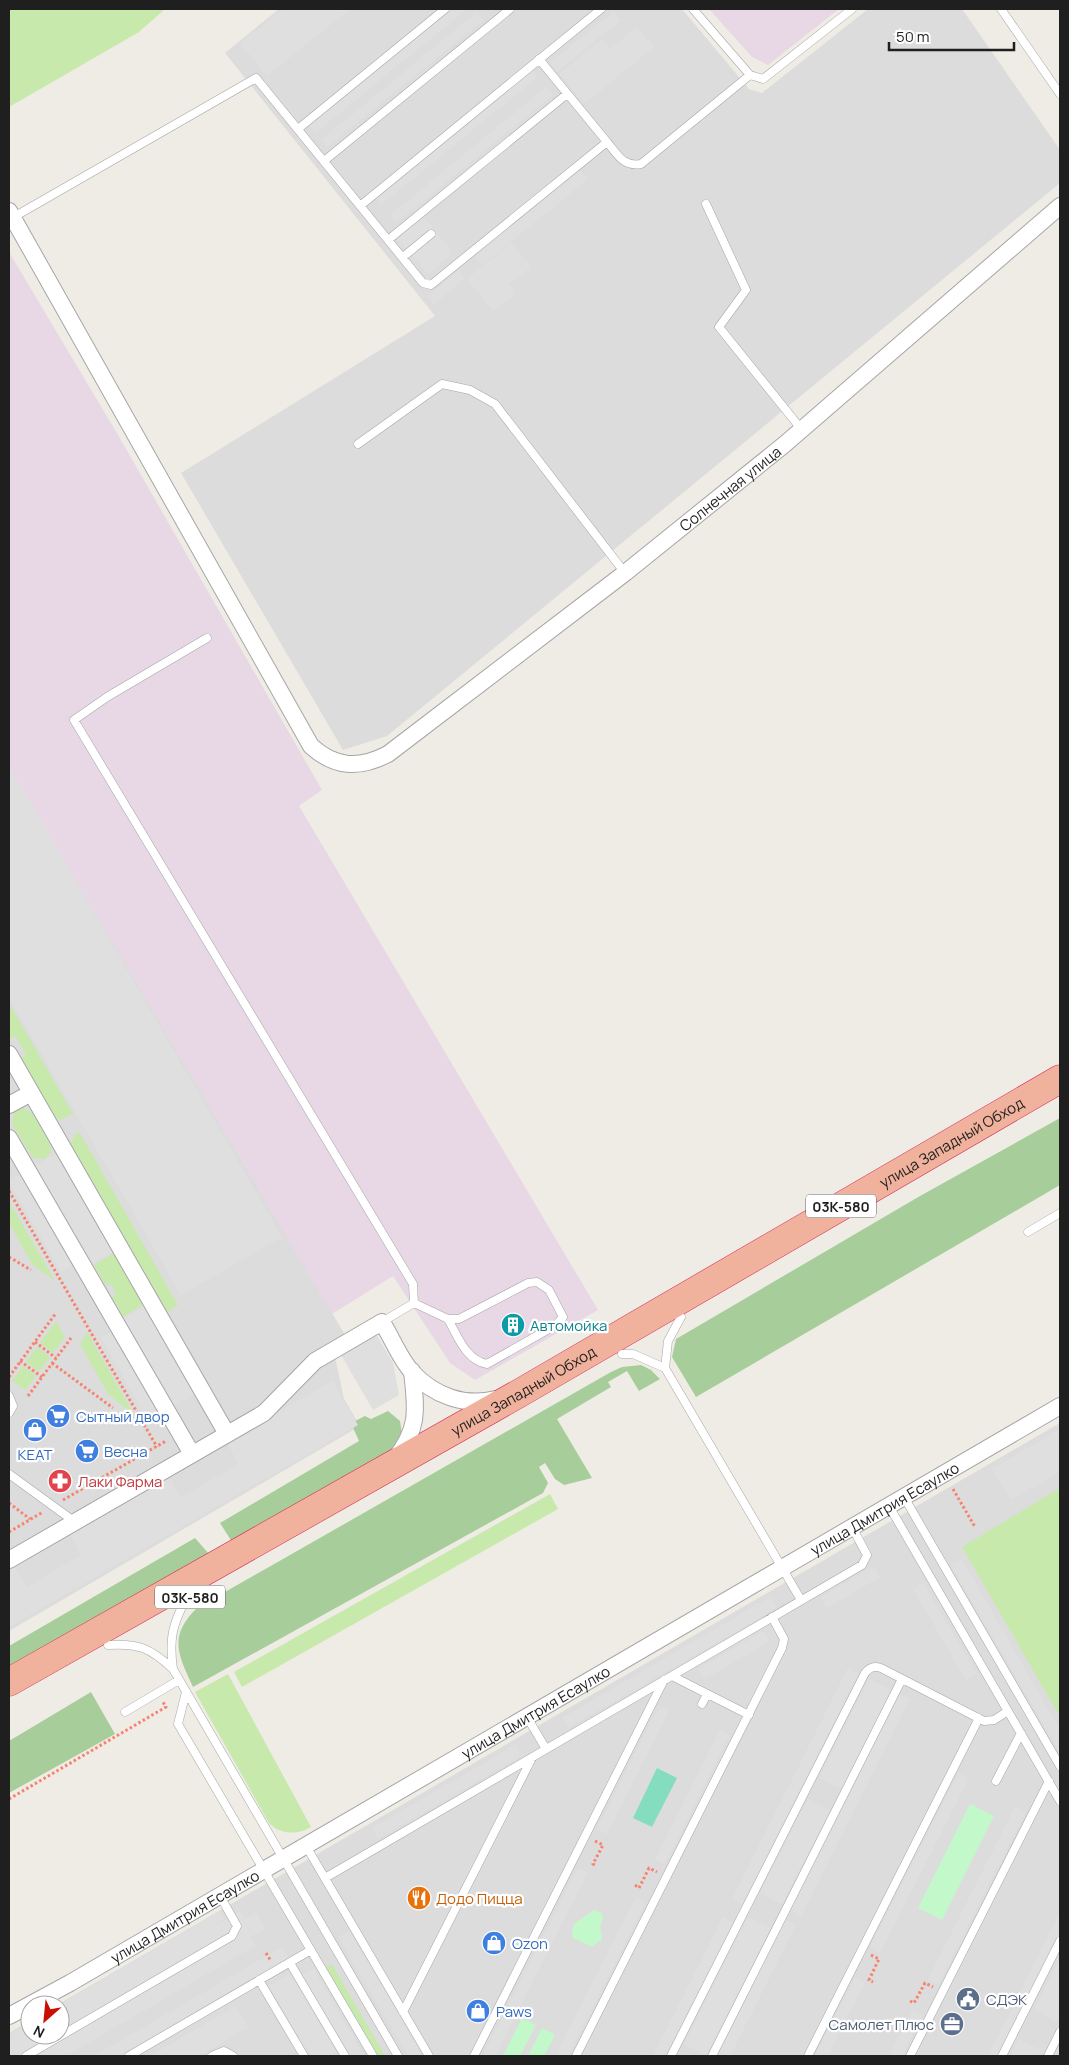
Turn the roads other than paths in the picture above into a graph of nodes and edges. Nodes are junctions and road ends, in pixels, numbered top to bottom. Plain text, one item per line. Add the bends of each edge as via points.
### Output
1 (445, 9) edge
2 (601, 9) edge
3 (693, 9) edge
4 (852, 9) edge
5 (1001, 9) edge
6 (506, 10) edge
7 (539, 60) junction
8 (750, 75) junction
9 (567, 94) junction
10 (1060, 94) edge
11 (298, 129) junction
12 (607, 142) junction
13 (324, 161) junction
14 (706, 204) dead end
15 (360, 206) junction
16 (1060, 206) edge
17 (11, 215) edge
18 (431, 234) dead end
19 (388, 240) junction
20 (403, 257) junction
21 (802, 430) junction
22 (358, 444) dead end
23 (625, 573) junction
24 (207, 638) dead end
25 (9, 1054) edge
26 (1060, 1079) edge
27 (31, 1093) junction
28 (1060, 1100) edge
29 (9, 1105) edge
30 (9, 1138) edge
31 (1060, 1213) edge
32 (1028, 1232) dead end
33 (414, 1303) junction
34 (680, 1317) junction
35 (448, 1319) junction
36 (382, 1322) junction
37 (622, 1354) junction
38 (665, 1368) junction
39 (412, 1372) junction
40 (518, 1394) junction
41 (9, 1396) edge
42 (1060, 1406) edge
43 (9, 1414) edge
44 (227, 1434) junction
45 (192, 1454) junction
46 (392, 1464) junction
47 (9, 1474) edge
48 (904, 1497) junction
49 (888, 1506) junction
50 (75, 1522) junction
51 (852, 1527) junction
52 (9, 1560) edge
53 (782, 1568) junction
54 (186, 1599) junction
55 (801, 1600) junction
56 (772, 1617) junction
57 (108, 1644) junction
58 (173, 1670) junction
59 (672, 1676) junction
60 (902, 1679) junction
61 (179, 1680) junction
62 (664, 1680) junction
63 (9, 1682) edge
64 (186, 1692) junction
65 (707, 1694) junction
66 (9, 1701) edge
67 (702, 1704) dead end
68 (1008, 1711) junction
69 (126, 1712) dead end
70 (749, 1715) junction
71 (527, 1717) junction
72 (979, 1718) junction
73 (1021, 1733) junction
74 (546, 1749) junction
75 (532, 1758) junction
76 (1060, 1766) edge
77 (996, 1781) dead end
78 (1049, 1781) junction
79 (1060, 1801) edge
80 (306, 1846) junction
81 (283, 1859) junction
82 (263, 1871) junction
83 (325, 1878) junction
84 (220, 1896) junction
85 (1060, 1941) edge
86 (311, 1950) junction
87 (290, 1963) junction
88 (259, 1980) junction
89 (404, 2012) junction
90 (9, 2016) edge
91 (1060, 2032) edge
92 (26, 2056) edge
93 (129, 2056) edge
94 (212, 2056) edge
95 (233, 2056) edge
96 (304, 2056) edge
97 (344, 2056) edge
98 (373, 2056) edge
99 (398, 2056) edge
100 (430, 2056) edge
101 (474, 2056) edge
102 (576, 2056) edge
103 (671, 2056) edge
104 (712, 2056) edge
105 (808, 2056) edge
106 (910, 2056) edge
107 (1002, 2056) edge
108 (1048, 2056) edge

1 - 11 lane
2 - 7 lane
3 - 8 lane
4 - 8 lane via 764,79
5 - 10 lane
6 - 13 lane
7 - 9 lane
7 - 15 lane
8 - 12 lane via 641,164 632,166 624,163
9 - 12 lane
9 - 19 lane
11 - 13 lane
11 - 17 lane via 256,78
12 - 20 lane via 435,283 427,285 423,282
13 - 15 lane
14 - 21 lane via 746,290 719,327
15 - 19 lane
16 - 21 street, Солнечная улица
17 - 23 street, Солнечная улица via 311,746 323,757 339,763 372,763 388,754
18 - 20 lane
19 - 20 lane
21 - 23 street, Солнечная улица
22 - 23 lane via 442,384 470,390 495,404
24 - 33 lane via 74,720 412,1284
25 - 27 street
26 - 40 highway, улица Западный Обход / 03К-580
27 - 29 street
27 - 44 street
28 - 34 highway, улица Западный Обход / 03К-580
30 - 45 street
31 - 32 lane
33 - 35 lane
33 - 36 lane
34 - 37 highway, улица Западный Обход / 03К-580
34 - 38 lane via 668,1341
35 - 35 lane via 460,1319 528,1283 537,1282 549,1290 563,1317 556,1325 487,1364 477,1362 468,1353
36 - 39 street
36 - 44 street via 315,1361 264,1413
37 - 38 lane via 634,1354
37 - 54 highway, улица Западный Обход / 03К-580 via 398,1474
38 - 53 lane
39 - 40 street via 454,1400 482,1402
39 - 46 street via 416,1415 407,1443
40 - 46 highway, улица Западный Обход / 03К-580
41 - 43 lane via 13,1406
42 - 48 street, улица Дмитрия Есаулко
44 - 45 street
45 - 50 street
46 - 63 highway, улица Западный Обход / 03К-580
47 - 50 lane
48 - 49 street, улица Дмитрия Есаулко
48 - 76 lane
49 - 51 street, улица Дмитрия Есаулко
49 - 68 lane
50 - 52 street
51 - 53 street, улица Дмитрия Есаулко
51 - 55 lane via 868,1555 866,1561
53 - 55 lane
53 - 71 street, улица Дмитрия Есаулко
54 - 57 highway, улица Западный Обход / 03К-580
54 - 58 lane via 173,1628
55 - 56 lane
56 - 59 lane
56 - 70 lane via 784,1644
57 - 58 lane via 144,1647
57 - 66 highway, улица Западный Обход / 03К-580
58 - 61 lane
59 - 62 lane
59 - 65 lane
60 - 72 lane
60 - 103 lane via 875,1667 864,1673
60 - 104 lane
61 - 64 lane
61 - 69 lane
62 - 74 lane
62 - 101 lane
64 - 81 lane
64 - 82 lane via 178,1724
65 - 67 lane
65 - 70 lane
68 - 72 lane via 990,1722
68 - 73 lane
70 - 102 lane
71 - 74 lane
71 - 80 street, улица Дмитрия Есаулко
72 - 105 lane
73 - 77 lane
73 - 78 lane
74 - 75 lane
75 - 83 lane
75 - 89 lane
78 - 79 lane
78 - 106 lane
80 - 81 street, улица Дмитрия Есаулко
80 - 83 lane
81 - 82 street, улица Дмитрия Есаулко
81 - 99 lane
82 - 84 street, улица Дмитрия Есаулко
82 - 86 lane
83 - 89 lane
84 - 90 street, улица Дмитрия Есаулко
84 - 92 lane via 237,1926 232,1936
85 - 107 lane
86 - 87 lane
86 - 98 lane
87 - 88 lane
87 - 97 lane
88 - 93 lane
88 - 96 lane
89 - 100 lane
91 - 108 lane
94 - 95 lane via 224,2051

